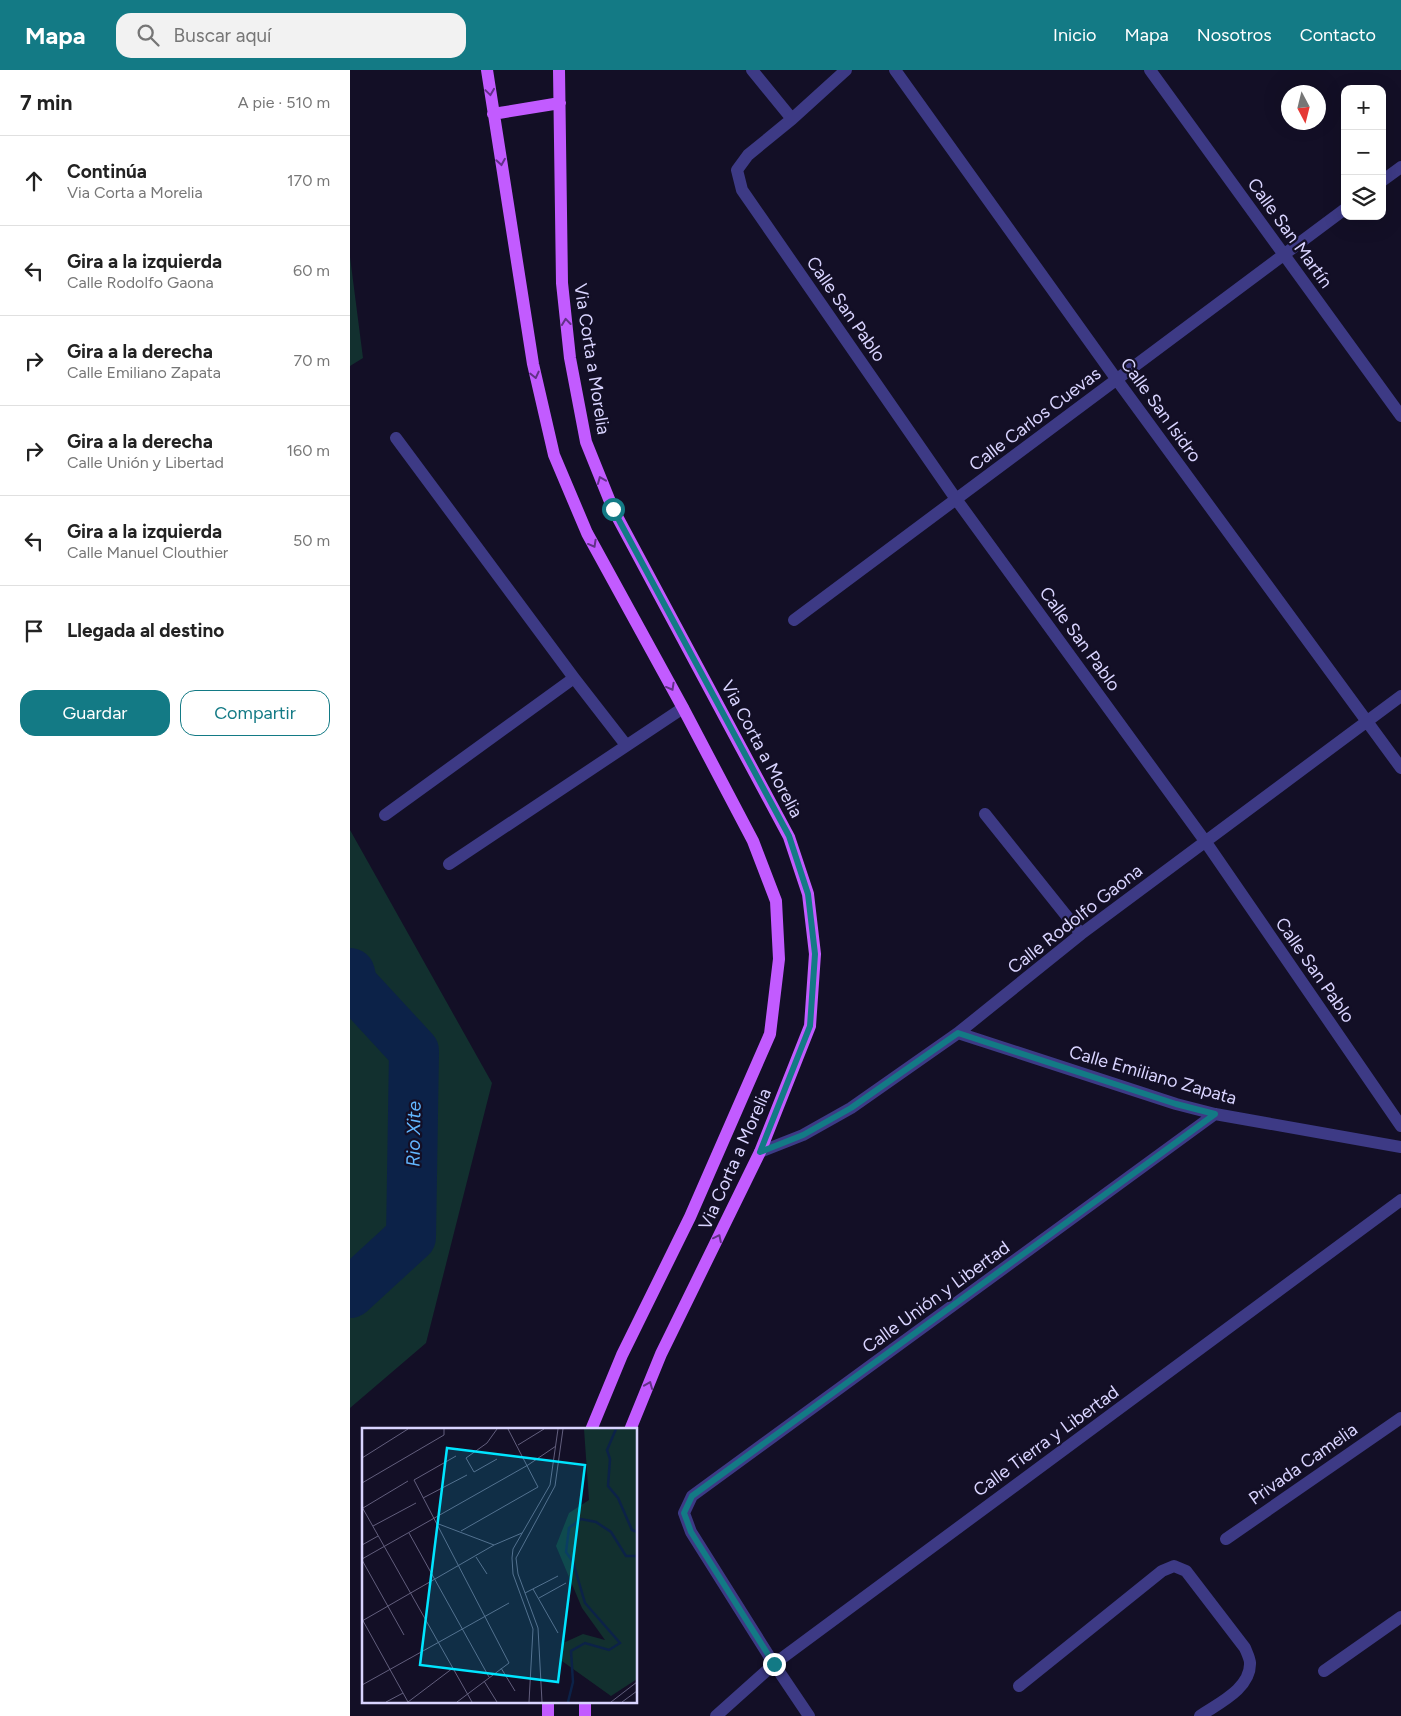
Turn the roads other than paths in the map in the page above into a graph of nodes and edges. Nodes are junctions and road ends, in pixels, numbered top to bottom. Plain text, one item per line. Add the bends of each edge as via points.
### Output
1 (487, 70) edge
2 (559, 70) edge
3 (752, 70) edge
4 (846, 70) edge
5 (895, 70) edge
6 (1155, 72) edge
7 (560, 103) junction
8 (494, 114) junction
9 (792, 119) junction
10 (1401, 167) edge
11 (1386, 178) edge
12 (1341, 212) edge
13 (1285, 254) junction
14 (1117, 380) junction
15 (1401, 416) edge
16 (396, 438) dead end
17 (956, 499) junction
18 (794, 620) dead end
19 (574, 678) junction
20 (1401, 696) edge
21 (683, 708) junction
22 (1367, 721) junction
23 (626, 745) junction
24 (1401, 768) edge
25 (985, 814) dead end
26 (385, 815) dead end
27 (1205, 842) junction
28 (449, 864) dead end
29 (1081, 934) junction
30 (958, 1033) junction
31 (1215, 1114) junction
32 (1401, 1126) edge
33 (1401, 1147) edge
34 (760, 1152) junction
35 (1401, 1200) edge
36 (1401, 1418) edge
37 (592, 1428) edge
38 (631, 1428) edge
39 (1226, 1539) dead end
40 (1401, 1618) edge
41 (774, 1664) junction
42 (1324, 1671) dead end
43 (1019, 1686) dead end
44 (716, 1716) edge
45 (809, 1716) edge
46 (1200, 1716) edge

1 -> 8 main road, Via Corta a Morelia
2 - 7 main road, Via Corta a Morelia
3 - 9 street
4 - 9 street
5 - 14 street, Calle San Isidro
6 - 13 street, Calle San Martín
7 - 8 main road
34 -> 7 main road, Via Corta a Morelia via 810,1026 815,954 808,894 789,836 613,509 586,442 570,358 562,282
8 -> 21 main road, Via Corta a Morelia via 533,364 554,455 587,533
9 - 17 street, Calle San Pablo via 748,155 737,170 742,190
10 - 11 street
12 - 13 street, Calle Carlos Cuevas
13 - 14 street, Calle Carlos Cuevas
13 - 15 street, Calle San Martín
14 - 17 street, Calle Carlos Cuevas
14 - 22 street, Calle San Isidro
16 - 19 street
17 - 18 street, Calle Carlos Cuevas
17 - 27 street, Calle San Pablo
19 - 23 street
19 - 26 street
20 - 22 street, Calle Rodolfo Gaona
21 - 23 street
21 - 37 main road, Via Corta a Morelia via 753,841 776,902 780,959 772,1025 690,1217 622,1355
22 - 24 street, Calle San Isidro
22 - 27 street, Calle Rodolfo Gaona
23 - 28 street
25 - 29 street
27 - 29 street, Calle Rodolfo Gaona
27 - 32 street, Calle San Pablo
29 - 30 street, Calle Rodolfo Gaona
30 - 31 street, Calle Emiliano Zapata
30 - 34 street, Calle Rodolfo Gaona via 851,1108 803,1135
31 - 33 street, Calle Emiliano Zapata
31 - 41 street, Calle Unión y Libertad via 692,1496 684,1513 691,1532
38 -> 34 main road, Via Corta a Morelia via 661,1354
35 - 41 street, Calle Tierra y Libertad
36 - 39 street, Privada Camelia
40 - 42 street
41 - 44 street, Calle Tierra y Libertad
41 - 45 street
43 - 46 street via 1162,1572 1174,1566 1186,1571 1245,1648 1251,1662 1248,1677 1239,1689

